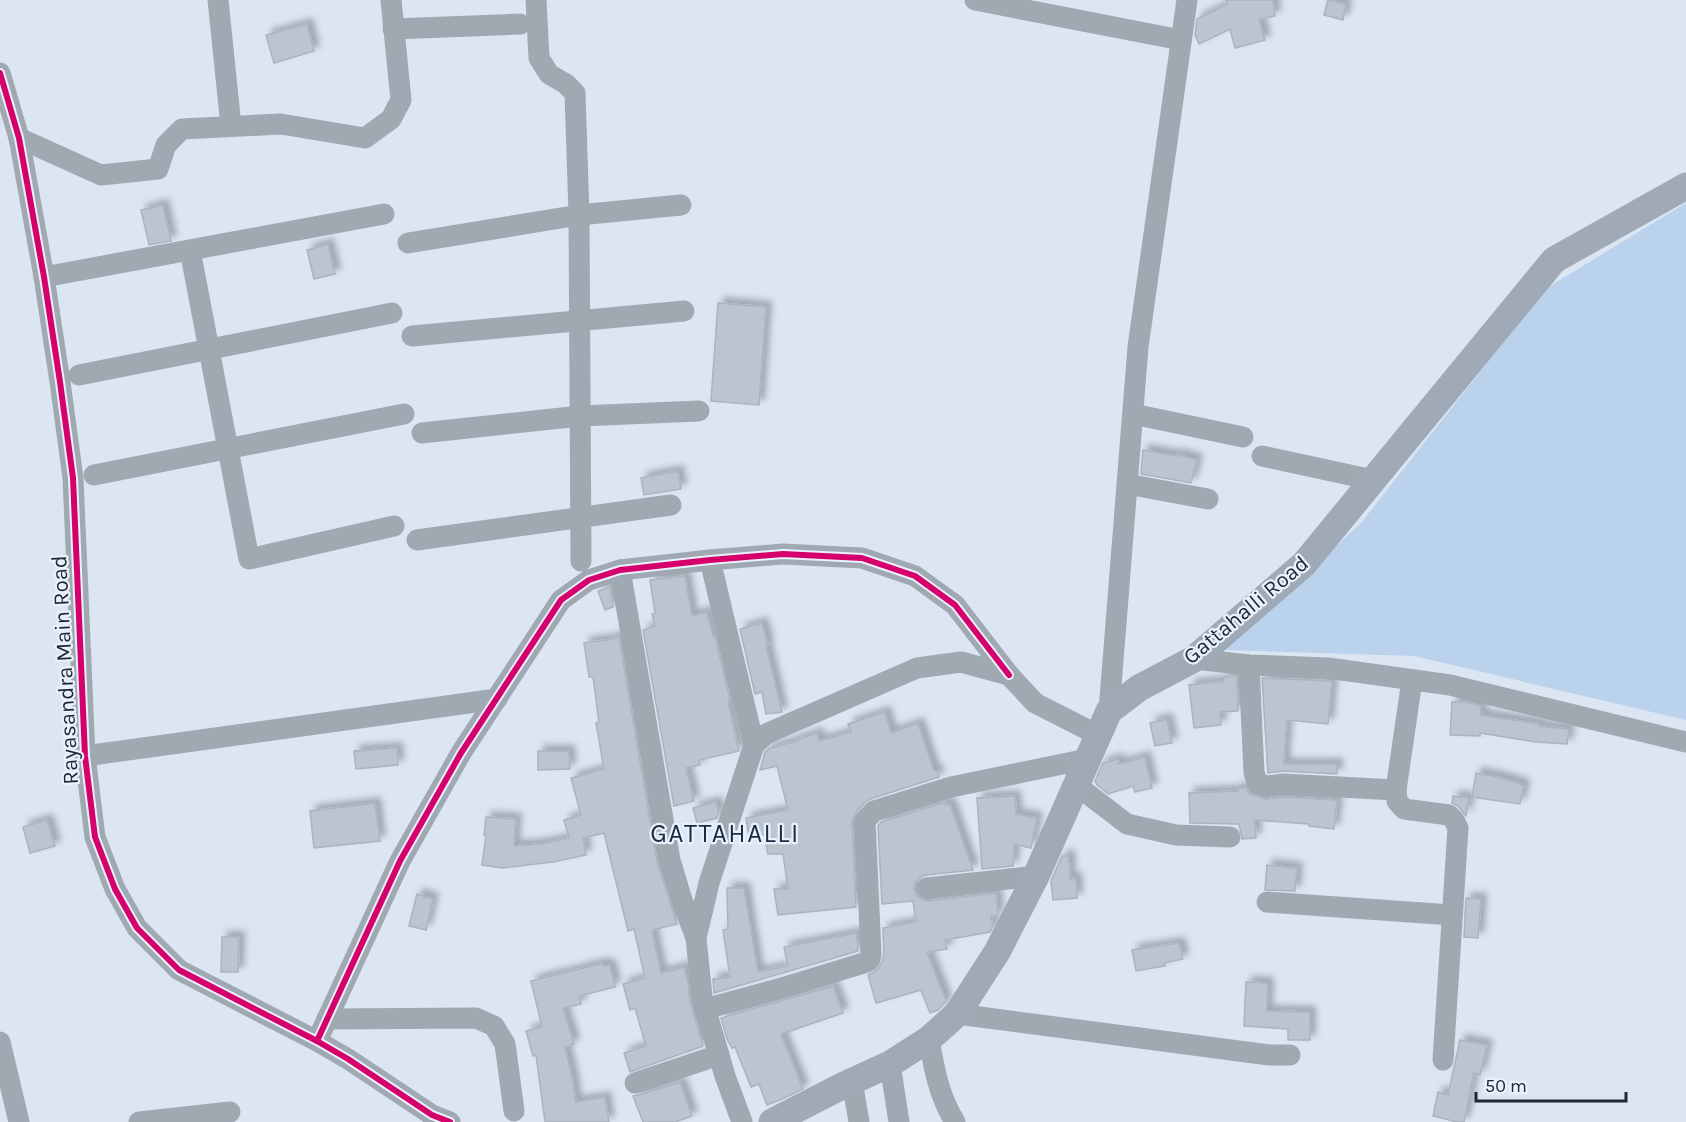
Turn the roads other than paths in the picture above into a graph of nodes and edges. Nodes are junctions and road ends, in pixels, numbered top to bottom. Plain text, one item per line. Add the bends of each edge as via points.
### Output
1 (218, 0) edge
2 (391, 0) edge
3 (536, 0) edge
4 (975, 0) edge
5 (1187, 0) edge
6 (520, 24) dead end
7 (393, 29) junction
8 (1181, 40) junction
9 (0, 73) edge
10 (231, 126) junction
11 (19, 138) junction
12 (1686, 186) edge
13 (681, 205) dead end
14 (384, 214) dead end
15 (579, 215) junction
16 (408, 243) dead end
17 (189, 250) junction
18 (44, 277) junction
19 (684, 311) dead end
20 (392, 313) dead end
21 (579, 320) junction
22 (412, 336) dead end
23 (209, 350) junction
24 (79, 375) dead end
25 (699, 411) dead end
26 (405, 414) dead end
27 (1133, 414) junction
28 (580, 416) junction
29 (422, 433) dead end
30 (1243, 437) dead end
31 (228, 449) junction
32 (1262, 456) dead end
33 (94, 475) dead end
34 (1373, 480) junction
35 (1127, 484) junction
36 (1208, 499) dead end
37 (671, 505) dead end
38 (581, 518) junction
39 (394, 526) dead end
40 (417, 540) dead end
41 (710, 560) junction
42 (581, 561) dead end
43 (620, 570) junction
44 (1194, 659) junction
45 (1249, 665) junction
46 (1009, 675) junction
47 (1412, 680) junction
48 (497, 699) junction
49 (1103, 723) junction
50 (1686, 742) edge
51 (754, 745) junction
52 (85, 756) junction
53 (1087, 759) junction
54 (1076, 785) junction
55 (1396, 790) junction
56 (1230, 837) dead end
57 (1036, 876) junction
58 (927, 888) dead end
59 (1267, 902) dead end
60 (1452, 915) junction
61 (696, 938) junction
62 (705, 1010) junction
63 (957, 1014) junction
64 (327, 1019) junction
65 (929, 1038) junction
66 (317, 1041) junction
67 (0, 1042) edge
68 (718, 1054) junction
69 (1290, 1055) dead end
70 (1443, 1060) dead end
71 (890, 1064) junction
72 (852, 1081) junction
73 (634, 1083) dead end
74 (514, 1111) dead end
75 (230, 1112) dead end
76 (779, 1120) edge
77 (19, 1122) edge
78 (139, 1122) edge
79 (450, 1122) edge
80 (742, 1122) edge
81 (859, 1122) edge
82 (898, 1122) edge
83 (955, 1122) edge

1 - 10 street
2 - 7 street
3 - 15 street via 539,58 549,74 576,93
4 - 8 street
5 - 8 street
6 - 7 street
7 - 10 street via 401,100 391,119 365,138 281,124
8 - 27 street via 1138,347
9 - 11 street, Rayasandra Main Road
10 - 11 street via 182,129 166,145 158,169 101,175
11 - 18 street, Rayasandra Main Road
12 - 34 main road, Gattahalli Road via 1554,260
13 - 15 street
14 - 17 street
15 - 16 street
15 - 21 street
17 - 18 street
17 - 23 street
18 - 52 street, Rayasandra Main Road via 72,478
19 - 21 street
20 - 23 street
21 - 22 street
21 - 28 street
23 - 24 street
23 - 31 street
25 - 28 street
26 - 31 street
27 - 30 street
27 - 35 street
28 - 29 street
28 - 38 street
31 - 33 street
31 - 39 street via 249,559
32 - 34 street
34 - 44 main road, Gattahalli Road via 1304,564
35 - 36 street
35 - 49 street
37 - 38 street
38 - 40 street
38 - 42 street
41 - 43 street
41 - 46 street via 783,554 862,558 915,576 955,605
41 - 51 street
43 - 48 street via 589,580 561,600
43 - 61 street via 670,860
44 - 45 street
44 - 49 main road, Gattahalli Road via 1139,688
45 - 47 street via 1328,668
45 - 55 street via 1254,773 1258,784
46 - 49 street via 1035,703
46 - 51 street via 961,662 917,668 766,735
47 - 50 street
47 - 55 street
48 - 52 street
48 - 64 street via 461,753 400,861
49 - 53 main road, Gattahalli Road
51 - 61 street via 709,884
52 - 66 street, Rayasandra Main Road via 95,837 115,889 138,928 179,970
53 - 54 main road, Gattahalli Road
53 - 62 street via 951,787 874,811 865,821 870,959
54 - 56 street via 1127,824 1176,835
54 - 57 main road, Gattahalli Road
55 - 60 street via 1397,801 1404,809 1449,815 1458,828
57 - 58 street
57 - 63 main road, Gattahalli Road via 997,952
59 - 60 street
60 - 70 street
61 - 62 street
62 - 68 street
63 - 65 main road, Gattahalli Road
63 - 69 street
64 - 66 street
64 - 74 street via 476,1018 494,1026 505,1044
65 - 71 main road, Gattahalli Road
65 - 83 street via 934,1075
66 - 79 street, Rayasandra Main Road via 432,1116
67 - 77 street
68 - 73 street
68 - 80 street
71 - 72 main road, Gattahalli Road
71 - 82 street
72 - 76 main road, Gattahalli Road
72 - 81 street
75 - 78 street

